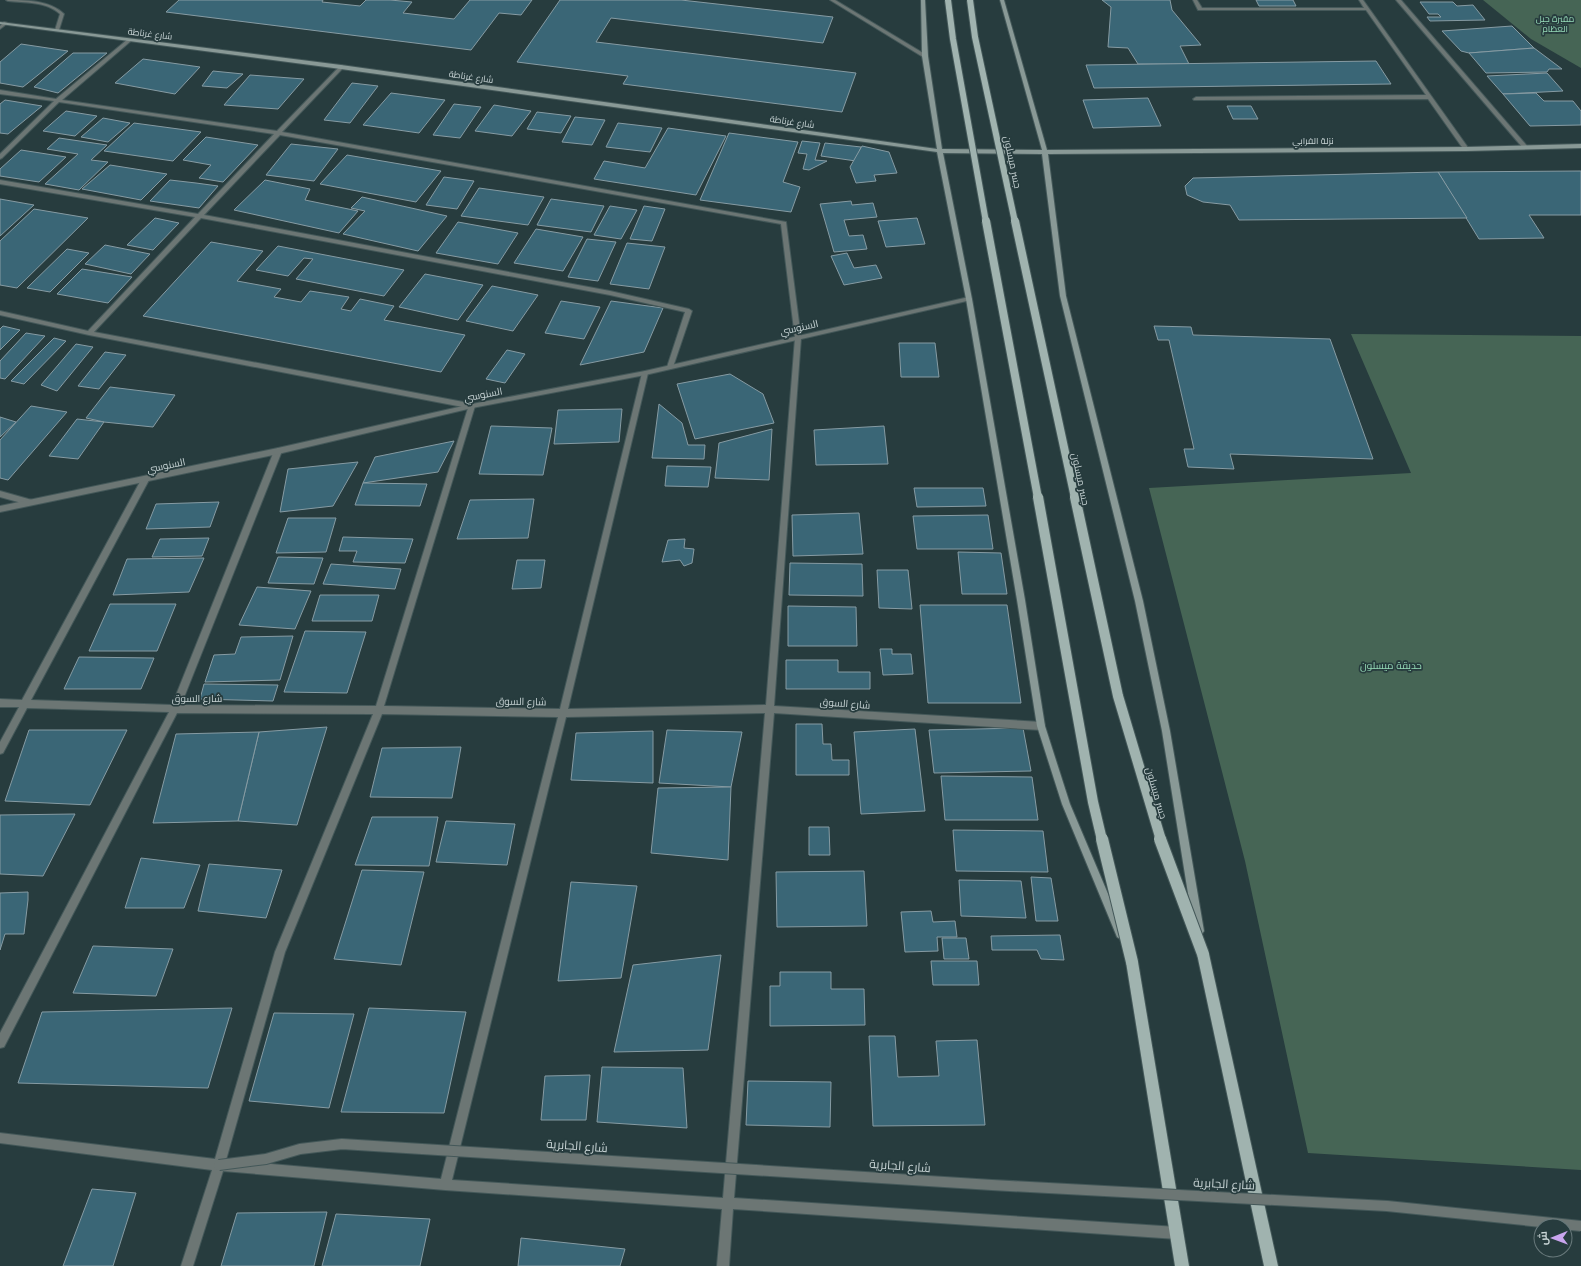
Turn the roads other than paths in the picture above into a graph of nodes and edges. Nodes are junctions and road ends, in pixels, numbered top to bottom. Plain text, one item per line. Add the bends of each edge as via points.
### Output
1 (8, 0) edge
2 (832, 0) edge
3 (923, 0) edge
4 (948, 0) edge
5 (970, 0) edge
6 (1002, 0) edge
7 (1195, 0) edge
8 (1361, 0) edge
9 (1398, 0) edge
10 (1367, 9) junction
11 (3, 23) edge
12 (0, 28) edge
13 (57, 30) junction
14 (130, 40) junction
15 (925, 56) junction
16 (342, 67) junction
17 (0, 92) edge
18 (1429, 97) junction
19 (1196, 99) dead end
20 (58, 100) junction
21 (278, 133) junction
22 (1581, 146) edge
23 (1525, 147) junction
24 (1466, 149) junction
25 (940, 151) junction
26 (1045, 152) junction
27 (0, 157) edge
28 (0, 182) edge
29 (199, 216) junction
30 (969, 299) junction
31 (0, 313) edge
32 (89, 333) junction
33 (798, 338) junction
34 (670, 368) junction
35 (645, 373) junction
36 (472, 406) junction
37 (278, 451) junction
38 (145, 480) junction
39 (0, 494) edge
40 (30, 502) junction
41 (0, 509) edge
42 (0, 703) edge
43 (24, 703) junction
44 (175, 709) junction
45 (770, 709) junction
46 (379, 710) junction
47 (563, 713) junction
48 (1041, 726) junction
49 (0, 750) edge
50 (1203, 954) junction
51 (1132, 962) junction
52 (0, 1043) edge
53 (0, 1138) edge
54 (219, 1165) junction
55 (445, 1186) junction
56 (728, 1204) junction
57 (1581, 1226) edge
58 (1177, 1234) junction
59 (187, 1266) edge
60 (723, 1266) edge
61 (1182, 1266) edge
62 (1271, 1266) edge

1 - 13 street via 47,4 56,8 62,14
2 - 15 street
3 - 15 main road
4 - 51 main road, bridge via 1092,802
5 - 50 main road, جسر ميسلون, bridge via 978,52 1118,696 1155,825
6 - 26 main road
7 - 10 street via 1200,9
8 - 10 street
9 - 23 street
10 - 18 street
11 - 12 street
11 - 13 main road, شارع غرناطة
13 - 14 main road, شارع غرناطة
14 - 16 main road, شارع غرناطة
14 - 20 street
15 - 25 main road
16 - 21 street
16 - 25 main road, شارع غرناطة
17 - 20 street
18 - 19 street
18 - 24 street
20 - 21 street
20 - 27 street
21 - 29 street
21 - 33 street via 784,223
22 - 23 main road, نزلة الفرابي
23 - 24 main road, نزلة الفرابي
24 - 26 main road, نزلة الفرابي
25 - 26 main road, شارع غرناطة
25 - 30 main road
26 - 50 main road via 1063,296 1139,601 1166,731
28 - 29 street
29 - 32 street
29 - 34 street via 689,310
30 - 33 street, السنوسي
30 - 48 main road
31 - 32 street
32 - 36 street
33 - 34 street, السنوسي
33 - 45 street
34 - 35 street, السنوسي
35 - 36 street, السنوسي
35 - 47 street
36 - 37 street, السنوسي
36 - 46 street
37 - 38 street, السنوسي
37 - 44 street
38 - 40 street, السنوسي
38 - 43 street
39 - 40 street
40 - 41 street, السنوسي
42 - 43 street, شارع السوق
43 - 44 street, شارع السوق
43 - 49 street
44 - 46 street, شارع السوق
44 - 52 street
45 - 47 street, شارع السوق
45 - 48 street, شارع السوق
45 - 56 street
46 - 47 street, شارع السوق
46 - 54 street via 280,952
47 - 55 street
48 - 51 main road via 1066,804
50 - 62 main road, جسر ميسلون
51 - 58 main road
53 - 54 street
54 - 55 street
54 - 57 street, شارع الجابرية, bridge via 266,1159 300,1149 342,1144 1387,1206
54 - 59 street
55 - 56 street
56 - 58 street
56 - 60 street
58 - 61 main road

